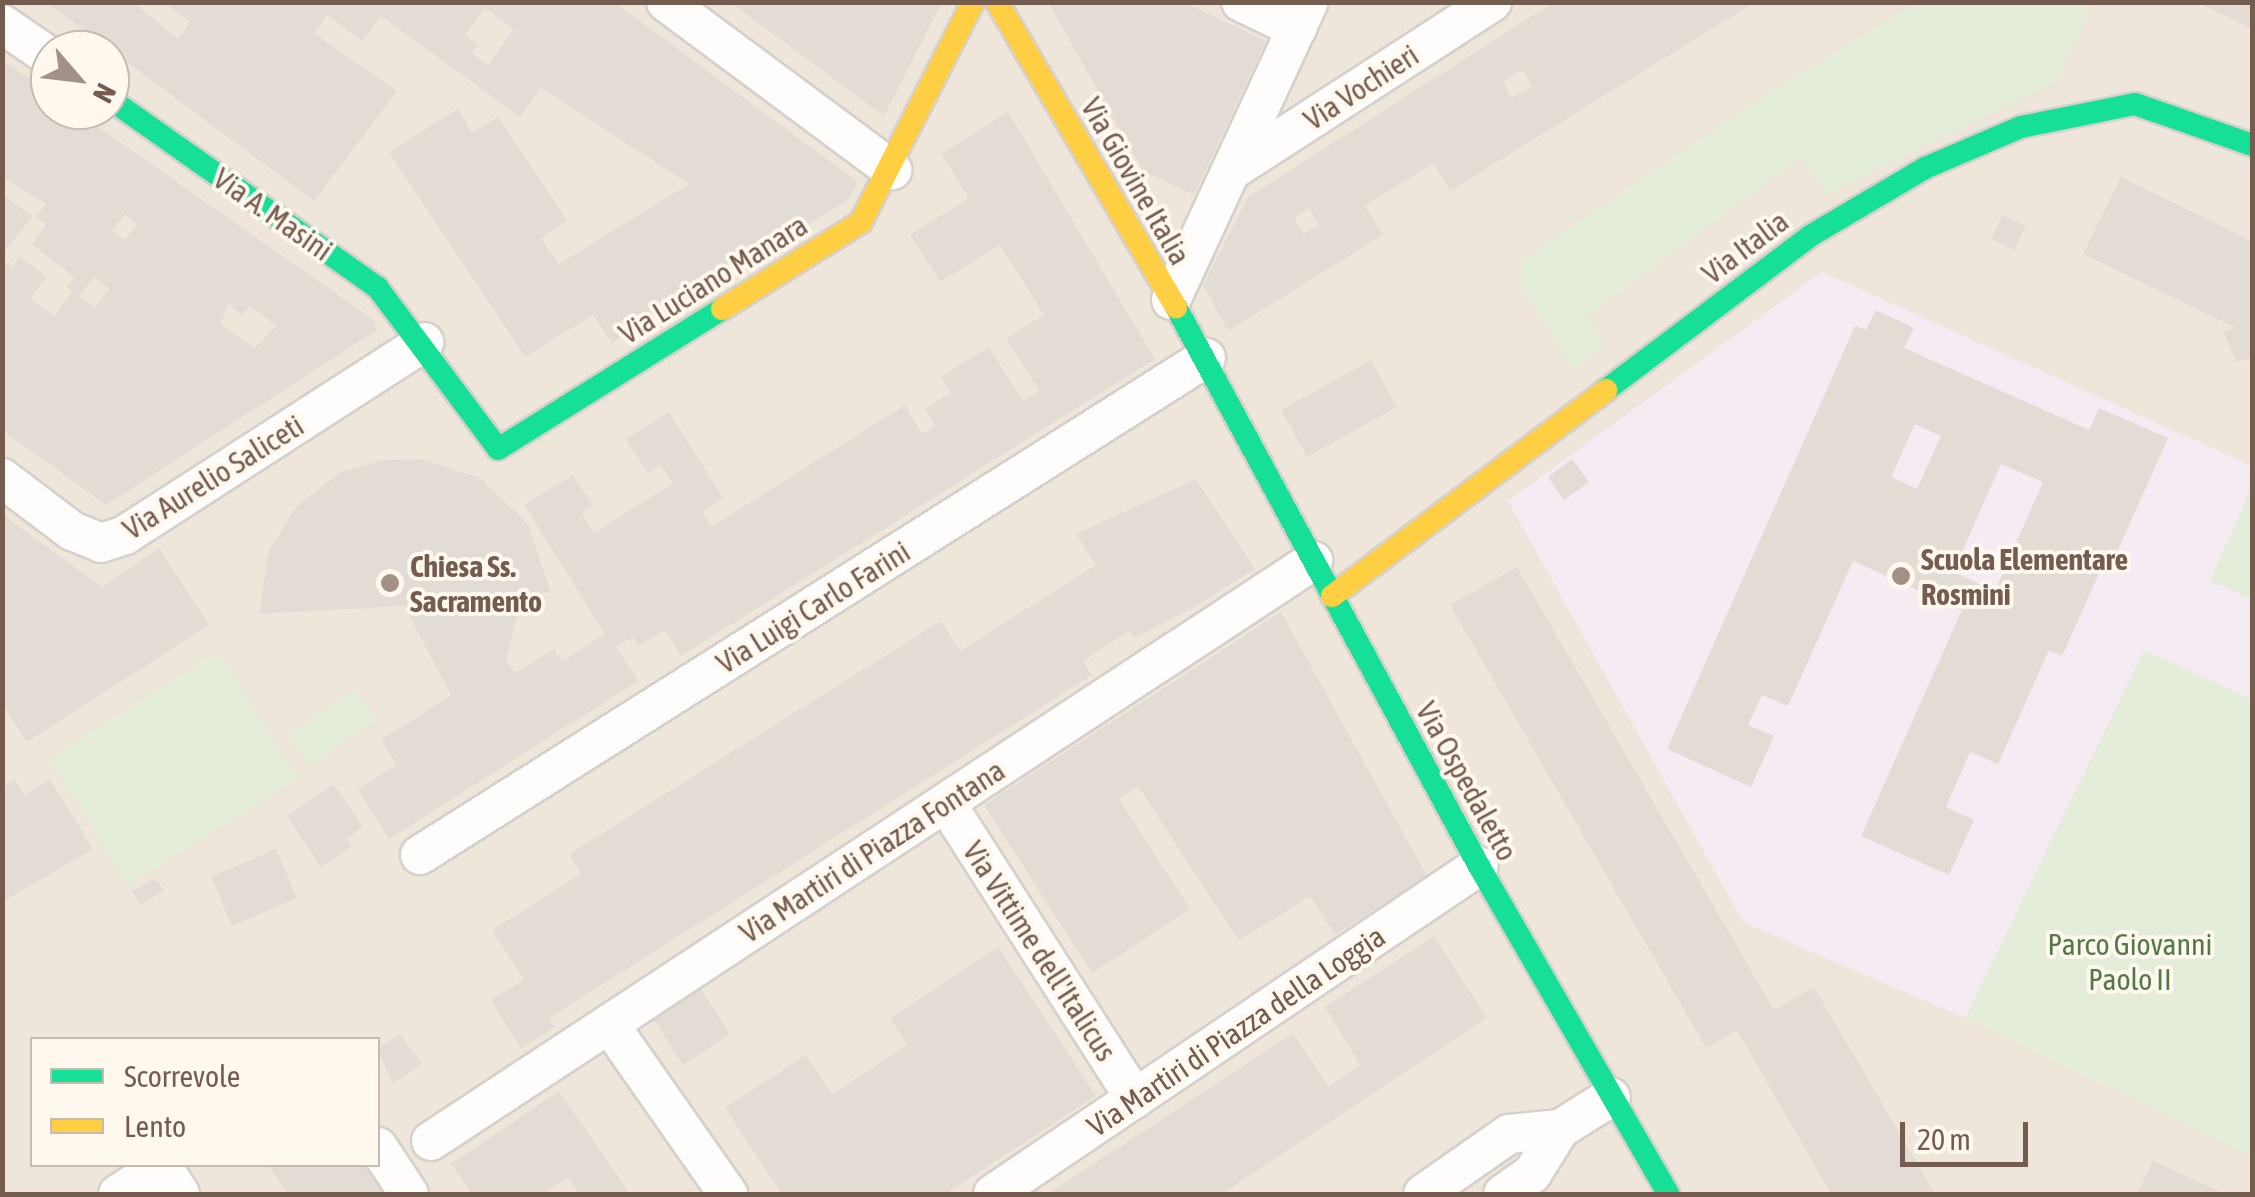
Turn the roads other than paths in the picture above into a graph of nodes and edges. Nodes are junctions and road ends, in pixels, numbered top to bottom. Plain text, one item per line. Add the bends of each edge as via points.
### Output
1 (666, 2) edge
2 (973, 2) edge
3 (997, 2) edge
4 (1241, 2) edge
5 (1492, 2) edge
6 (1303, 16) edge
7 (2, 24) edge
8 (30, 43) edge
9 (130, 114) edge
10 (2252, 145) edge
11 (892, 170) junction
12 (1231, 171) junction
13 (1171, 300) junction
14 (424, 342) junction
15 (1214, 374) junction
16 (2, 478) edge
17 (1313, 560) junction
18 (1332, 596) junction
19 (946, 802) junction
20 (420, 856) dead end
21 (1479, 866) junction
22 (609, 1024) junction
23 (1611, 1097) junction
24 (1135, 1099) junction
25 (1560, 1129) junction
26 (432, 1141) dead end
27 (380, 1151) edge
28 (160, 1167) edge
29 (164, 1167) edge
30 (118, 1194) edge
31 (180, 1194) edge
32 (409, 1194) edge
33 (728, 1194) edge
34 (993, 1194) edge
35 (1423, 1194) edge
36 (1503, 1194) edge
37 (1668, 1194) edge

1 - 11 street
2 - 11 street, Via Luciano Manara
3 - 13 street, Via Giovine Italia
4 - 6 street
5 - 12 street, Via Vochieri
6 - 12 street
7 - 8 street
9 - 14 street, Via A. Masini via 377,287
10 - 18 street, Via Italia via 2135,104 2021,126 1925,168 1810,236
11 - 14 street, Via Luciano Manara via 861,222 498,449
12 - 13 street
13 - 15 street, Via Giovine Italia
14 - 16 street, Via Aurelio Saliceti via 125,536 101,543 72,531
15 - 17 street, Via Ospedaletto
15 - 20 street, Via Luigi Carlo Farini
17 - 18 street, Via Ospedaletto
17 - 19 street, Via Martiri di Piazza Fontana
18 - 21 street, Via Ospedaletto
19 - 22 street, Via Martiri di Piazza Fontana
19 - 24 street, Via Vittime dell'Italicus
21 - 23 street, Via Ospedaletto
21 - 24 street, Via Martiri di Piazza della Loggia
22 - 26 street, Via Martiri di Piazza Fontana
22 - 33 street
23 - 25 street
23 - 37 street, Via Ospedaletto
24 - 34 street, Via Martiri di Piazza della Loggia
25 - 35 street via 1508,1134
25 - 36 street via 1532,1174
27 - 32 street
28 - 30 street
29 - 31 street

